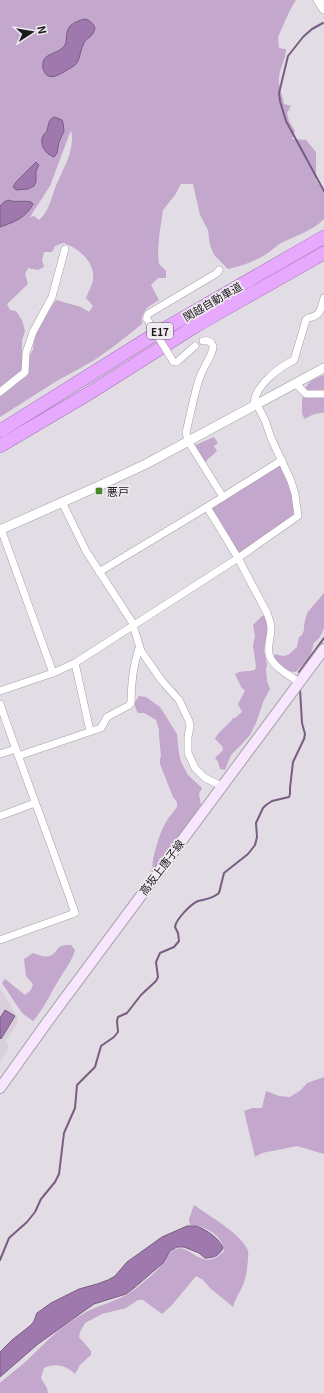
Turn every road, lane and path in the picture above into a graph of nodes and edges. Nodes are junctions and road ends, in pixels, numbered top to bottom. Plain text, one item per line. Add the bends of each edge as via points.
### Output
1 (318, 0) edge
2 (324, 8) edge
3 (324, 237) edge
4 (66, 249) dead end
5 (324, 253) edge
6 (219, 270) dead end
7 (324, 298) edge
8 (203, 341) dead end
9 (195, 346) dead end
10 (324, 368) edge
11 (296, 384) junction
12 (0, 392) edge
13 (324, 394) edge
14 (256, 405) junction
15 (0, 431) edge
16 (188, 441) junction
17 (0, 446) edge
18 (282, 460) junction
19 (223, 497) junction
20 (62, 502) junction
21 (207, 507) junction
22 (0, 529) edge
23 (238, 558) junction
24 (99, 572) junction
25 (134, 626) junction
26 (139, 648) junction
27 (324, 649) edge
28 (75, 663) junction
29 (52, 673) junction
30 (299, 682) junction
31 (0, 691) edge
32 (0, 704) edge
33 (90, 731) junction
34 (16, 749) junction
35 (0, 754) edge
36 (18, 756) junction
37 (222, 786) junction
38 (35, 803) junction
39 (0, 816) edge
40 (0, 940) edge
41 (0, 1088) edge

1 - 2 street
3 - 15 highway, 関越自動車道 / E17 via 152,336
4 - 12 street via 52,297 33,332 26,353 26,372
5 - 17 highway, 関越自動車道 / E17 via 196,325
6 - 9 street, bridge via 147,316 173,361 178,361
7 - 14 street via 320,312 306,320 294,360 273,373 258,390 254,400
8 - 16 street via 210,342 213,350 201,373 186,432
10 - 11 street
11 - 13 street via 306,394
11 - 14 street
14 - 16 street
14 - 18 street
16 - 19 street
16 - 20 street via 117,478
18 - 19 street
18 - 23 street via 293,488 298,516
19 - 21 street
20 - 22 street
20 - 24 street
21 - 23 street
21 - 24 street
22 - 29 street
23 - 25 street
23 - 30 street via 270,622 270,658 274,664
24 - 25 street
25 - 26 street
25 - 28 street
26 - 33 street via 133,672 131,703 107,717 101,728
26 - 37 street via 148,663 179,700 185,712 190,726 188,753 195,768 205,778
27 - 30 main road, 高坂上唐子線
28 - 29 street
28 - 33 street
29 - 31 street
30 - 37 main road, 高坂上唐子線
32 - 34 street
33 - 36 street
34 - 35 street
34 - 36 street
36 - 38 street
37 - 41 main road, 高坂上唐子線
38 - 39 street
38 - 40 street via 75,913

